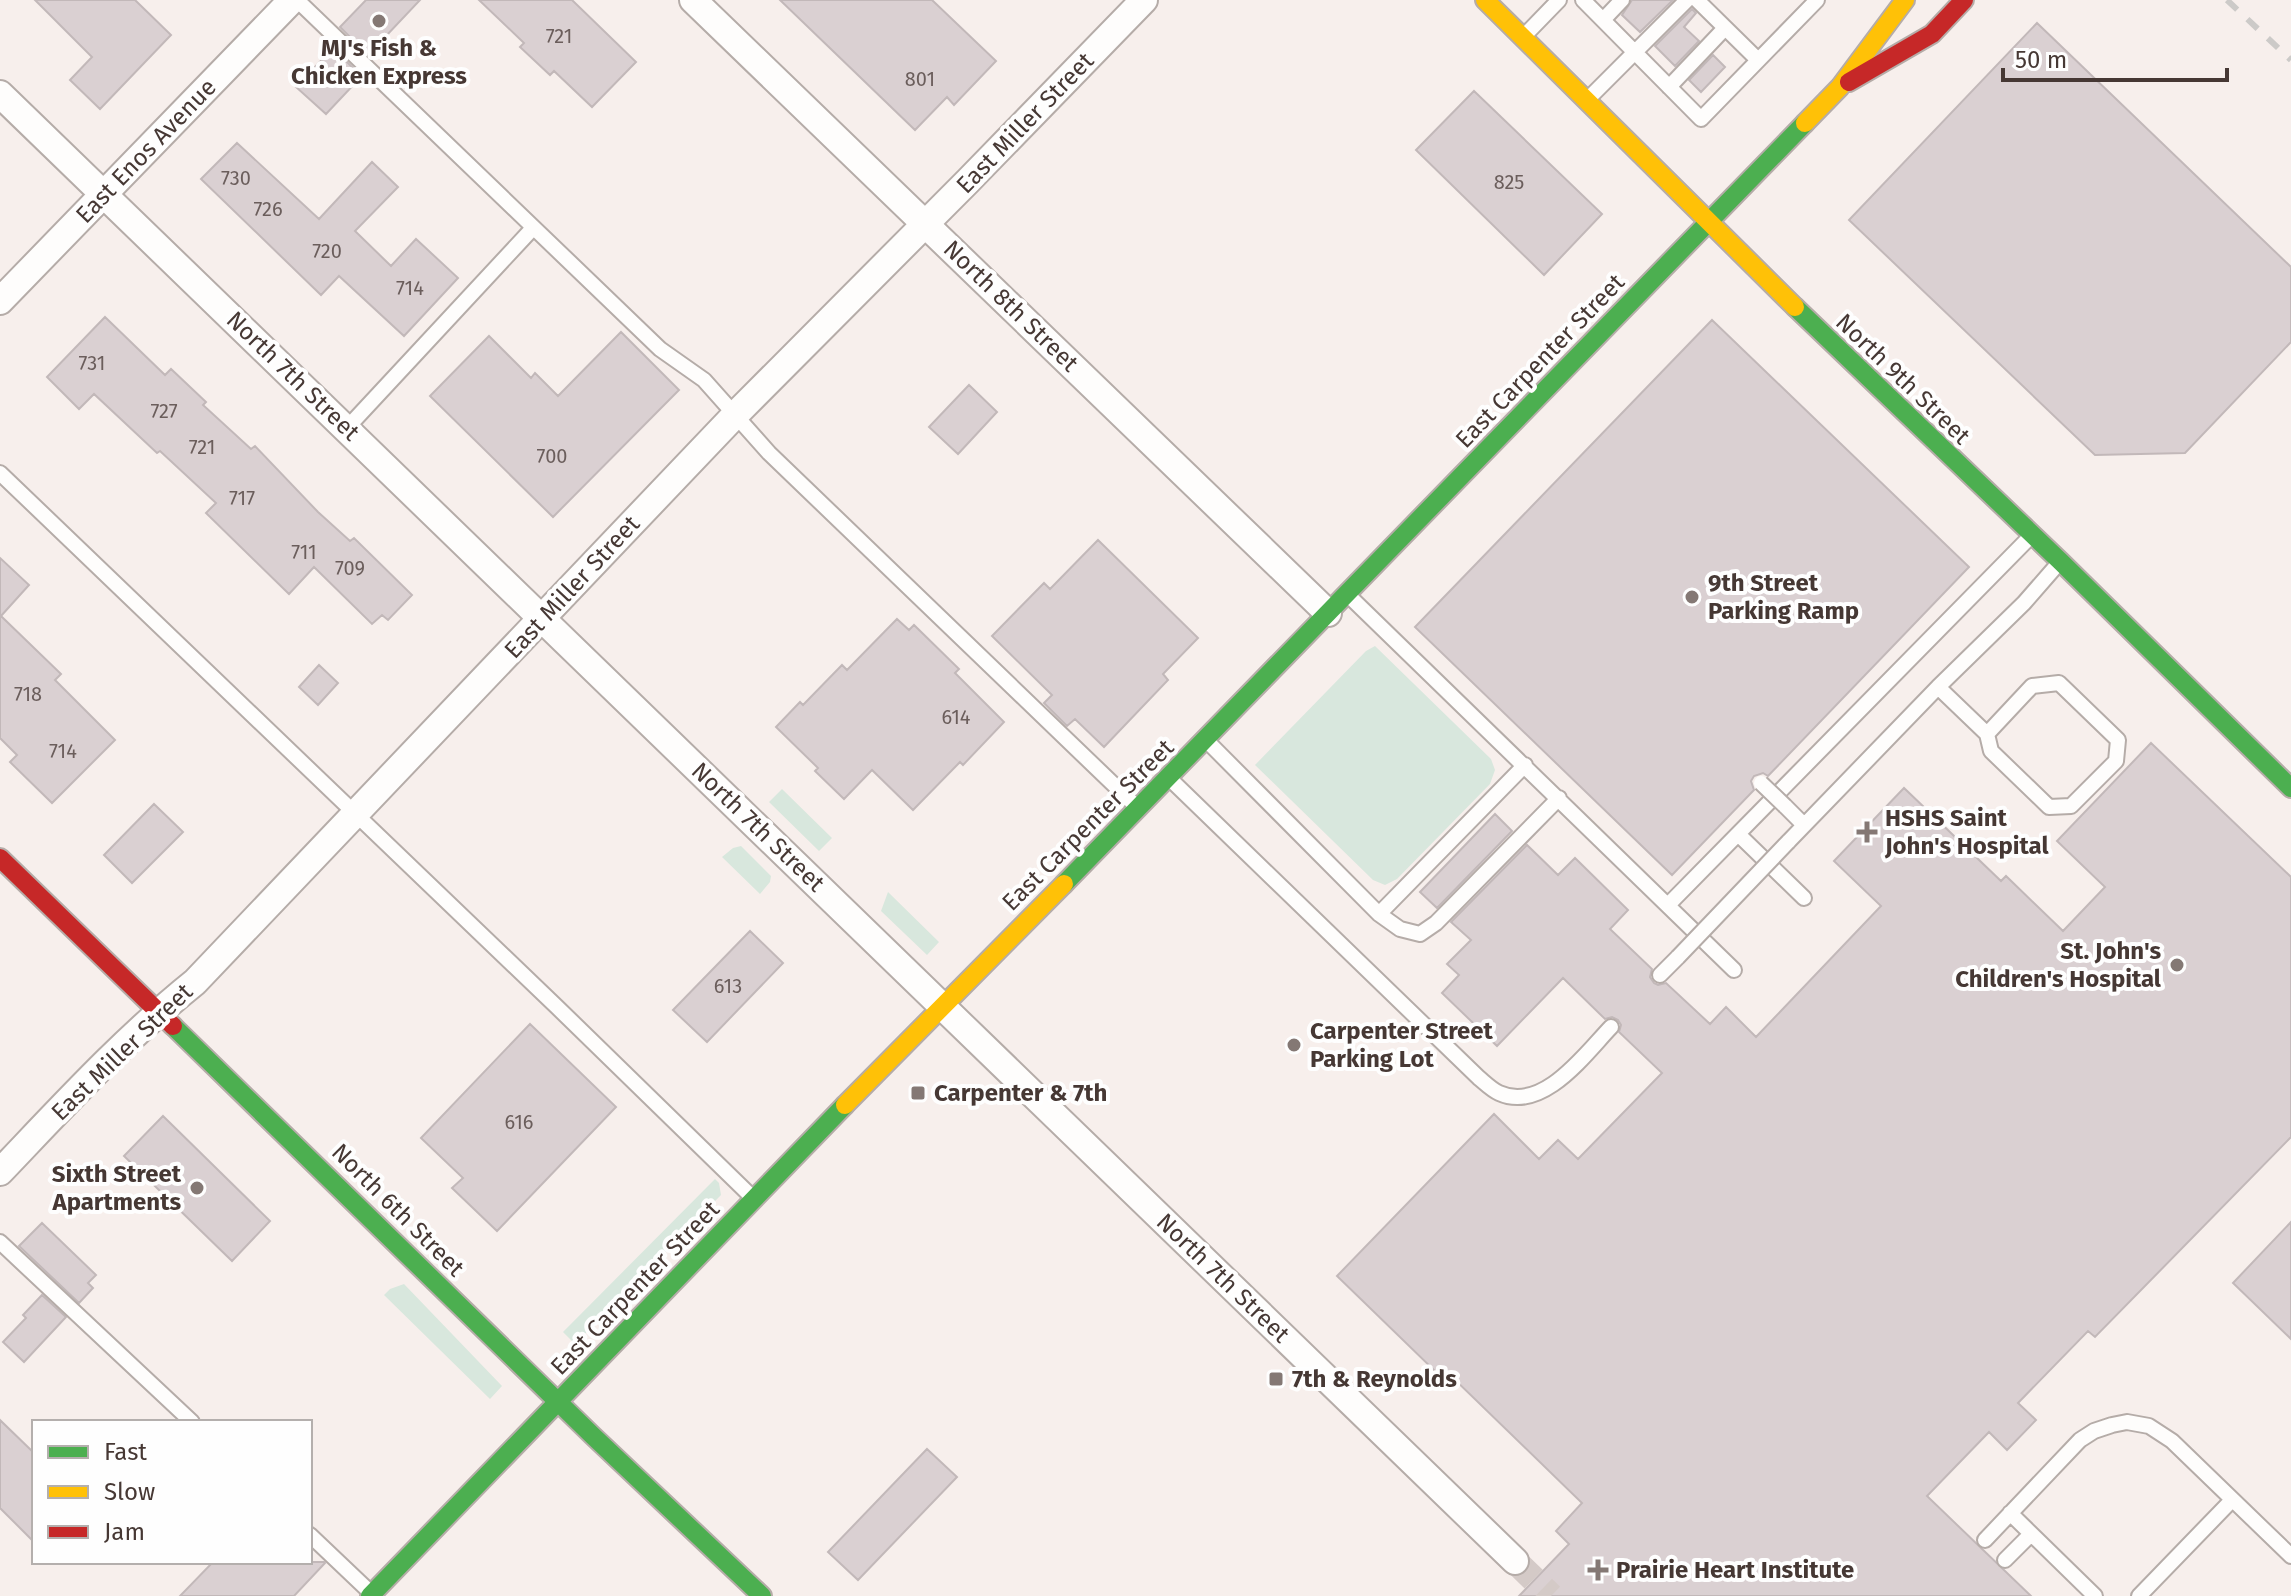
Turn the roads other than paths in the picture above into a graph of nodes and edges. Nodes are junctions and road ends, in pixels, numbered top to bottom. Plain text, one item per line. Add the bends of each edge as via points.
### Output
1 (294, 0) edge
2 (693, 0) edge
3 (1144, 0) edge
4 (1485, 0) edge
5 (1559, 0) edge
6 (1583, 0) edge
7 (1622, 0) edge
8 (1687, 0) edge
9 (1697, 0) edge
10 (1817, 0) edge
11 (1905, 0) edge
12 (1964, 0) edge
13 (1603, 20) junction
14 (1725, 28) junction
15 (1523, 37) junction
16 (1635, 52) junction
17 (1758, 60) junction
18 (1669, 87) junction
19 (1840, 87) junction
20 (0, 94) edge
21 (1586, 101) junction
22 (104, 194) junction
23 (1709, 222) junction
24 (925, 224) junction
25 (533, 228) junction
26 (0, 301) edge
27 (736, 414) junction
28 (347, 428) junction
29 (0, 473) edge
30 (2032, 535) junction
31 (2060, 561) junction
32 (1347, 594) junction
33 (1328, 613) junction
34 (543, 618) junction
35 (1938, 687) junction
36 (1987, 734) junction
37 (1206, 740) junction
38 (1525, 765) junction
39 (1168, 778) junction
40 (1761, 783) dead end
41 (2291, 788) edge
42 (1559, 798) junction
43 (1138, 808) junction
44 (357, 815) junction
45 (1804, 825) junction
46 (1738, 834) junction
47 (0, 858) edge
48 (1804, 898) dead end
49 (1668, 905) junction
50 (1379, 914) junction
51 (1734, 970) dead end
52 (1660, 975) dead end
53 (942, 1007) junction
54 (158, 1011) junction
55 (1611, 1027) dead end
56 (0, 1172) edge
57 (754, 1199) junction
58 (0, 1242) edge
59 (559, 1401) junction
60 (190, 1420) edge
61 (2232, 1500) junction
62 (2010, 1513) junction
63 (2031, 1534) junction
64 (312, 1537) edge
65 (1985, 1540) dead end
66 (2291, 1556) edge
67 (2005, 1560) dead end
68 (1515, 1561) tunnel mouth
69 (372, 1595) edge
70 (762, 1596) edge
71 (2095, 1596) edge
72 (2139, 1596) edge

1 - 22 street, East Enos Avenue
1 - 25 lane
2 - 24 street, North 8th Street
3 - 24 street, East Miller Street
4 - 15 street, North 9th Street
5 - 15 lane
6 - 13 lane
7 - 13 lane
8 - 16 lane
9 - 14 lane
10 - 17 lane
11 - 19 street, East Carpenter Street
12 - 19 street, East Carpenter Street via 1932,34
13 - 16 lane
14 - 17 lane
14 - 18 lane
15 - 21 street, North 9th Street
16 - 18 lane
16 - 21 lane
17 - 18 lane via 1701,119
19 - 23 street, East Carpenter Street
20 - 22 street, North 7th Street
21 - 23 street, North 9th Street
22 - 26 street, East Enos Avenue
22 - 28 street, North 7th Street
23 - 30 street, North 9th Street
23 - 32 street, East Carpenter Street
24 - 27 street, East Miller Street
24 - 33 street, North 8th Street
25 - 27 lane
25 - 28 lane
27 - 34 street, East Miller Street
27 - 43 lane via 769,453
28 - 34 street, North 7th Street
29 - 44 lane
30 - 31 street, North 9th Street
30 - 46 lane
31 - 35 lane
31 - 41 street, North 9th Street
32 - 33 street, East Carpenter Street
32 - 38 lane
33 - 37 street, East Carpenter Street
34 - 44 street, East Miller Street
34 - 53 street, North 7th Street
35 - 36 lane
35 - 45 lane
36 - 36 lane via 1991,751 2049,807 2071,806 2116,761 2118,740 2059,683 2032,686
37 - 39 street, East Carpenter Street
37 - 50 lane
38 - 42 lane
38 - 50 lane
39 - 43 street, East Carpenter Street
39 - 55 lane via 1501,1094 1546,1091
40 - 45 lane, bridge
42 - 49 lane
42 - 50 lane via 1420,934 1400,929
43 - 53 street, East Carpenter Street
44 - 54 street, East Miller Street via 195,982
44 - 57 lane
45 - 52 lane, bridge
46 - 48 lane
46 - 49 lane
47 - 54 street, North 6th Street
49 - 51 lane
53 - 57 street, East Carpenter Street
53 - 68 street, North 7th Street
54 - 56 street, East Miller Street
54 - 59 street, North 6th Street
57 - 59 street, East Carpenter Street
58 - 60 lane
59 - 69 street, East Carpenter Street
59 - 70 street, North 6th Street
61 - 62 lane via 2172,1441 2149,1426 2127,1422 2080,1440
61 - 66 lane
61 - 72 lane
62 - 63 lane
62 - 65 lane
63 - 67 lane
63 - 71 lane
64 - 69 lane

